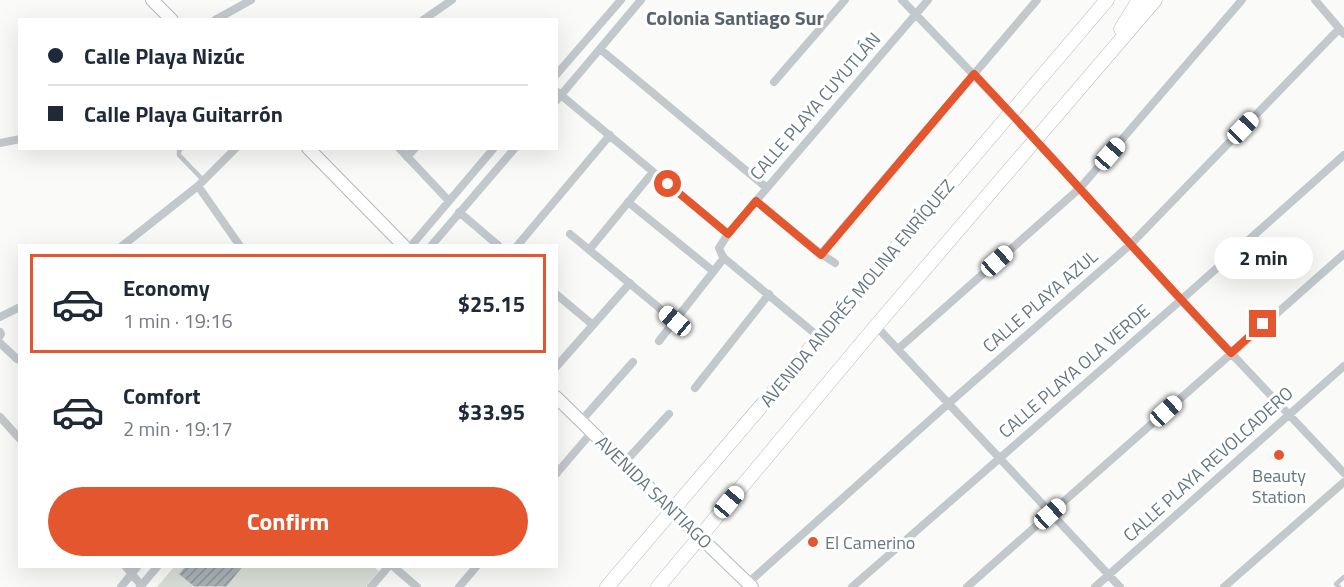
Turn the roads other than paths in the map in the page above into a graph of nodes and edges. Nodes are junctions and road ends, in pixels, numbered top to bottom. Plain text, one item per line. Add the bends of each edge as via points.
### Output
1 (152, 0) edge
2 (251, 0) edge
3 (452, 0) edge
4 (621, 0) edge
5 (641, 0) edge
6 (845, 0) edge
7 (902, 0) edge
8 (928, 0) edge
9 (1037, 0) edge
10 (1107, 0) edge
11 (1139, 0) edge
12 (1155, 0) edge
13 (1242, 0) edge
14 (1315, 0) edge
15 (917, 14) junction
16 (170, 18) edge
17 (219, 18) edge
18 (427, 18) edge
19 (1342, 31) edge
20 (600, 49) junction
21 (1096, 69) junction
22 (558, 73) edge
23 (974, 74) junction
24 (774, 82) dead end
25 (558, 96) edge
26 (1011, 113) junction
27 (610, 135) junction
28 (18, 139) edge
29 (1036, 140) junction
30 (0, 143) edge
31 (180, 150) edge
32 (234, 150) edge
33 (310, 150) edge
34 (401, 150) edge
35 (413, 150) edge
36 (492, 150) edge
37 (513, 150) edge
38 (1344, 155) edge
39 (407, 157) junction
40 (653, 172) junction
41 (201, 183) junction
42 (766, 188) junction
43 (1080, 189) junction
44 (449, 201) junction
45 (756, 201) junction
46 (628, 202) junction
47 (459, 212) junction
48 (570, 234) dead end
49 (728, 234) junction
50 (125, 244) edge
51 (239, 244) edge
52 (402, 244) edge
53 (413, 244) edge
54 (433, 244) edge
55 (497, 244) edge
56 (519, 244) edge
57 (1131, 244) junction
58 (589, 250) junction
59 (1344, 254) edge
60 (821, 255) junction
61 (724, 258) junction
62 (835, 263) dead end
63 (713, 272) junction
64 (630, 283) junction
65 (769, 294) junction
66 (558, 296) edge
67 (1181, 300) junction
68 (18, 308) edge
69 (0, 317) edge
70 (675, 321) junction
71 (594, 325) junction
72 (876, 326) junction
73 (819, 338) junction
74 (658, 341) dead end
75 (0, 343) edge
76 (898, 349) junction
77 (1231, 353) junction
78 (18, 360) edge
79 (633, 362) dead end
80 (558, 365) edge
81 (1344, 366) edge
82 (695, 388) dead end
83 (558, 398) edge
84 (949, 403) junction
85 (669, 414) dead end
86 (1290, 414) junction
87 (0, 417) edge
88 (581, 421) junction
89 (592, 432) junction
90 (18, 438) edge
91 (1000, 458) junction
92 (624, 463) junction
93 (558, 472) edge
94 (1344, 473) edge
95 (1344, 482) edge
96 (672, 510) junction
97 (1050, 514) junction
98 (700, 537) junction
99 (156, 568) edge
100 (387, 568) edge
101 (395, 568) edge
102 (475, 568) edge
103 (132, 569) edge
104 (1108, 575) junction
105 (1344, 577) edge
106 (750, 585) edge
107 (141, 586) edge
108 (121, 587) edge
109 (371, 587) edge
110 (417, 587) edge
111 (459, 587) edge
112 (607, 587) edge
113 (658, 587) edge
114 (852, 587) edge
115 (967, 587) edge
116 (1095, 587) edge
117 (1120, 587) edge
118 (1224, 587) edge
119 (1339, 587) edge

1 - 16 street
2 - 17 street
3 - 18 street
4 - 22 street
5 - 20 street
6 - 24 street
7 - 15 street
8 - 15 street, CALLE PLAYA CUYUTLÁN
9 - 23 street
10 - 26 main road, AVENIDA ANDRÉS MOLINA ENRÍQUEZ
11 - 21 main road
12 - 21 main road, AVENIDA ANDRÉS MOLINA ENRÍQUEZ
13 - 43 street
14 - 19 street
15 - 23 street
15 - 42 street, CALLE PLAYA CUYUTLÁN
19 - 57 street, CALLE PLAYA AZUL
20 - 25 street
20 - 42 street
21 - 29 main road, AVENIDA ANDRÉS MOLINA ENRÍQUEZ
23 - 26 street
23 - 60 street
25 - 27 street
26 - 29 street
26 - 73 main road, AVENIDA ANDRÉS MOLINA ENRÍQUEZ
27 - 40 street
27 - 56 street
28 - 30 street
29 - 43 street
29 - 72 main road, AVENIDA ANDRÉS MOLINA ENRÍQUEZ
31 - 41 lane via 179,155
32 - 41 street
33 - 52 street
34 - 39 street
35 - 39 street
36 - 44 street
37 - 47 street
38 - 67 street, CALLE PLAYA OLA VERDE
39 - 44 street
40 - 46 street
40 - 49 street
41 - 50 street
41 - 51 street
42 - 45 street, CALLE PLAYA CUYUTLÁN
43 - 57 street
43 - 76 street
44 - 53 street
45 - 49 street, CALLE PLAYA CUYUTLÁN
45 - 60 street
46 - 58 street
46 - 63 street
47 - 54 street
47 - 55 street
48 - 58 street
49 - 61 street via 719,248
57 - 67 street
57 - 84 street, CALLE PLAYA AZUL
58 - 64 street
59 - 77 street
60 - 62 street
61 - 63 street
61 - 65 street
63 - 70 street
64 - 70 street
64 - 71 street
65 - 73 street
65 - 82 street
66 - 71 street
67 - 77 street
67 - 91 street, CALLE PLAYA OLA VERDE
68 - 69 street
70 - 74 street
71 - 80 street
72 - 76 street
72 - 98 main road, AVENIDA ANDRÉS MOLINA ENRÍQUEZ
73 - 96 main road, AVENIDA ANDRÉS MOLINA ENRÍQUEZ
75 - 78 street
76 - 84 street
77 - 86 street
77 - 97 street
79 - 88 street
81 - 86 street, CALLE PLAYA REVOLCADERO
83 - 88 street, AVENIDA SANTIAGO
84 - 91 street
84 - 106 street, CALLE PLAYA AZUL
85 - 92 street
86 - 94 street
86 - 104 street, CALLE PLAYA REVOLCADERO
87 - 90 street
88 - 89 street, AVENIDA SANTIAGO
89 - 92 street, AVENIDA SANTIAGO
89 - 93 street
91 - 97 street
91 - 114 street, CALLE PLAYA OLA VERDE
92 - 96 street, AVENIDA SANTIAGO
95 - 118 street
96 - 98 street, AVENIDA SANTIAGO
96 - 112 main road, AVENIDA ANDRÉS MOLINA ENRÍQUEZ
97 - 104 street
97 - 115 street
98 - 106 street, AVENIDA SANTIAGO
98 - 113 main road, AVENIDA ANDRÉS MOLINA ENRÍQUEZ
99 - 107 street
100 - 109 street
101 - 110 street
102 - 111 street
103 - 107 street
103 - 108 street
104 - 116 street, CALLE PLAYA REVOLCADERO
104 - 117 street
105 - 119 lane via 1336,584

